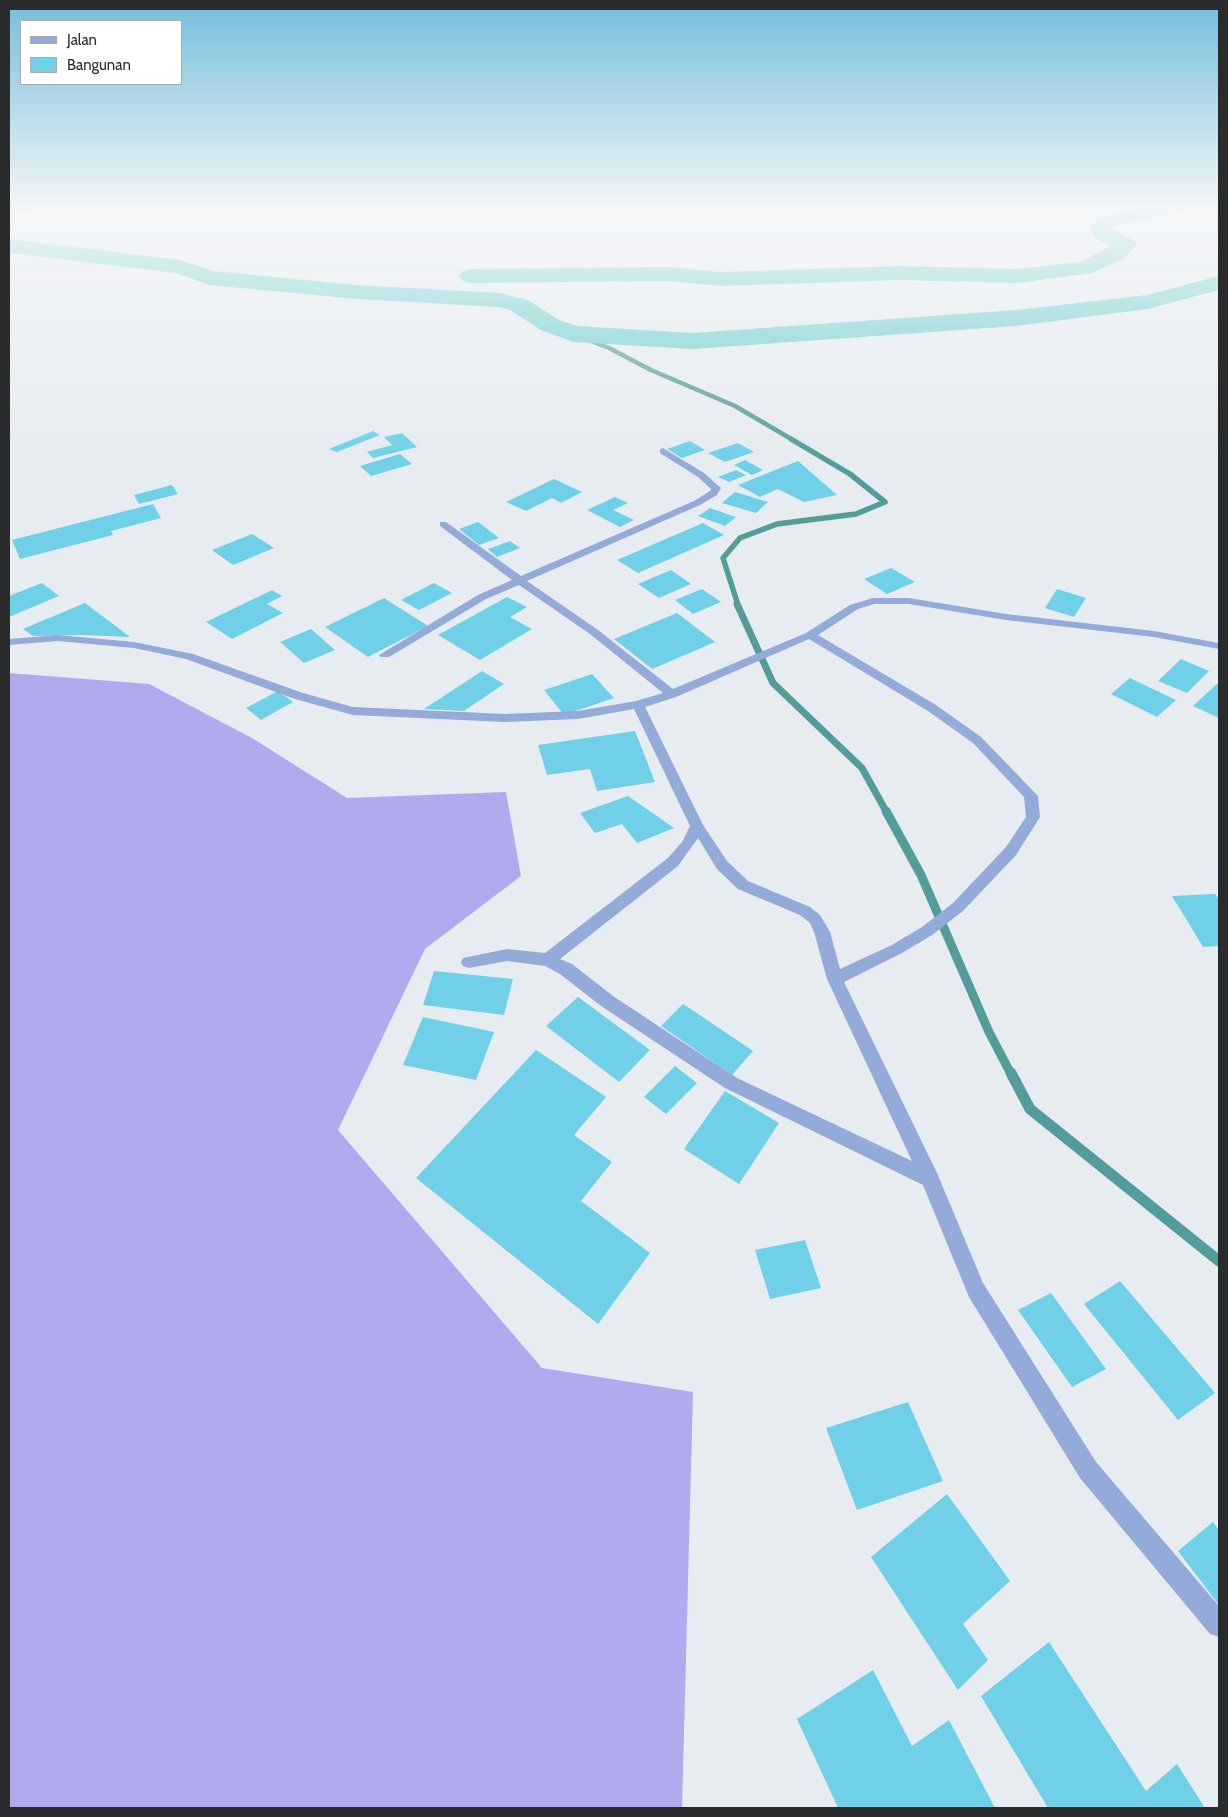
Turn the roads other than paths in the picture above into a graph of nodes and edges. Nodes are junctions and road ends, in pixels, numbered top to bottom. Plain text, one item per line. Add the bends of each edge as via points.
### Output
1 (663, 452) dead end
2 (442, 524) dead end
3 (519, 579) junction
4 (810, 635) junction
5 (9, 642) edge
6 (1219, 646) edge
7 (385, 655) dead end
8 (672, 694) junction
9 (638, 705) junction
10 (697, 826) junction
11 (548, 960) junction
12 (469, 962) dead end
13 (835, 980) junction
14 (930, 1179) junction
15 (1219, 1625) edge

1 - 3 street via 701,475 716,488 714,493
2 - 3 street
3 - 7 street via 482,596
3 - 8 street via 639,666
4 - 6 street via 854,607 873,601 909,601 1006,617 1154,634
4 - 8 street
4 - 13 street via 932,708 977,740 1031,796 1033,817 1011,851 958,906 927,931
5 - 9 street via 58,638 134,645 189,656 299,696 353,711 506,718 578,715
8 - 9 street
9 - 10 street
10 - 11 street via 673,862
10 - 13 street via 722,864 743,885 805,911 815,919 822,932
11 - 12 street via 507,955
11 - 14 street via 566,969 606,1001 731,1083
13 - 14 street
14 - 15 street via 976,1290 1088,1470

